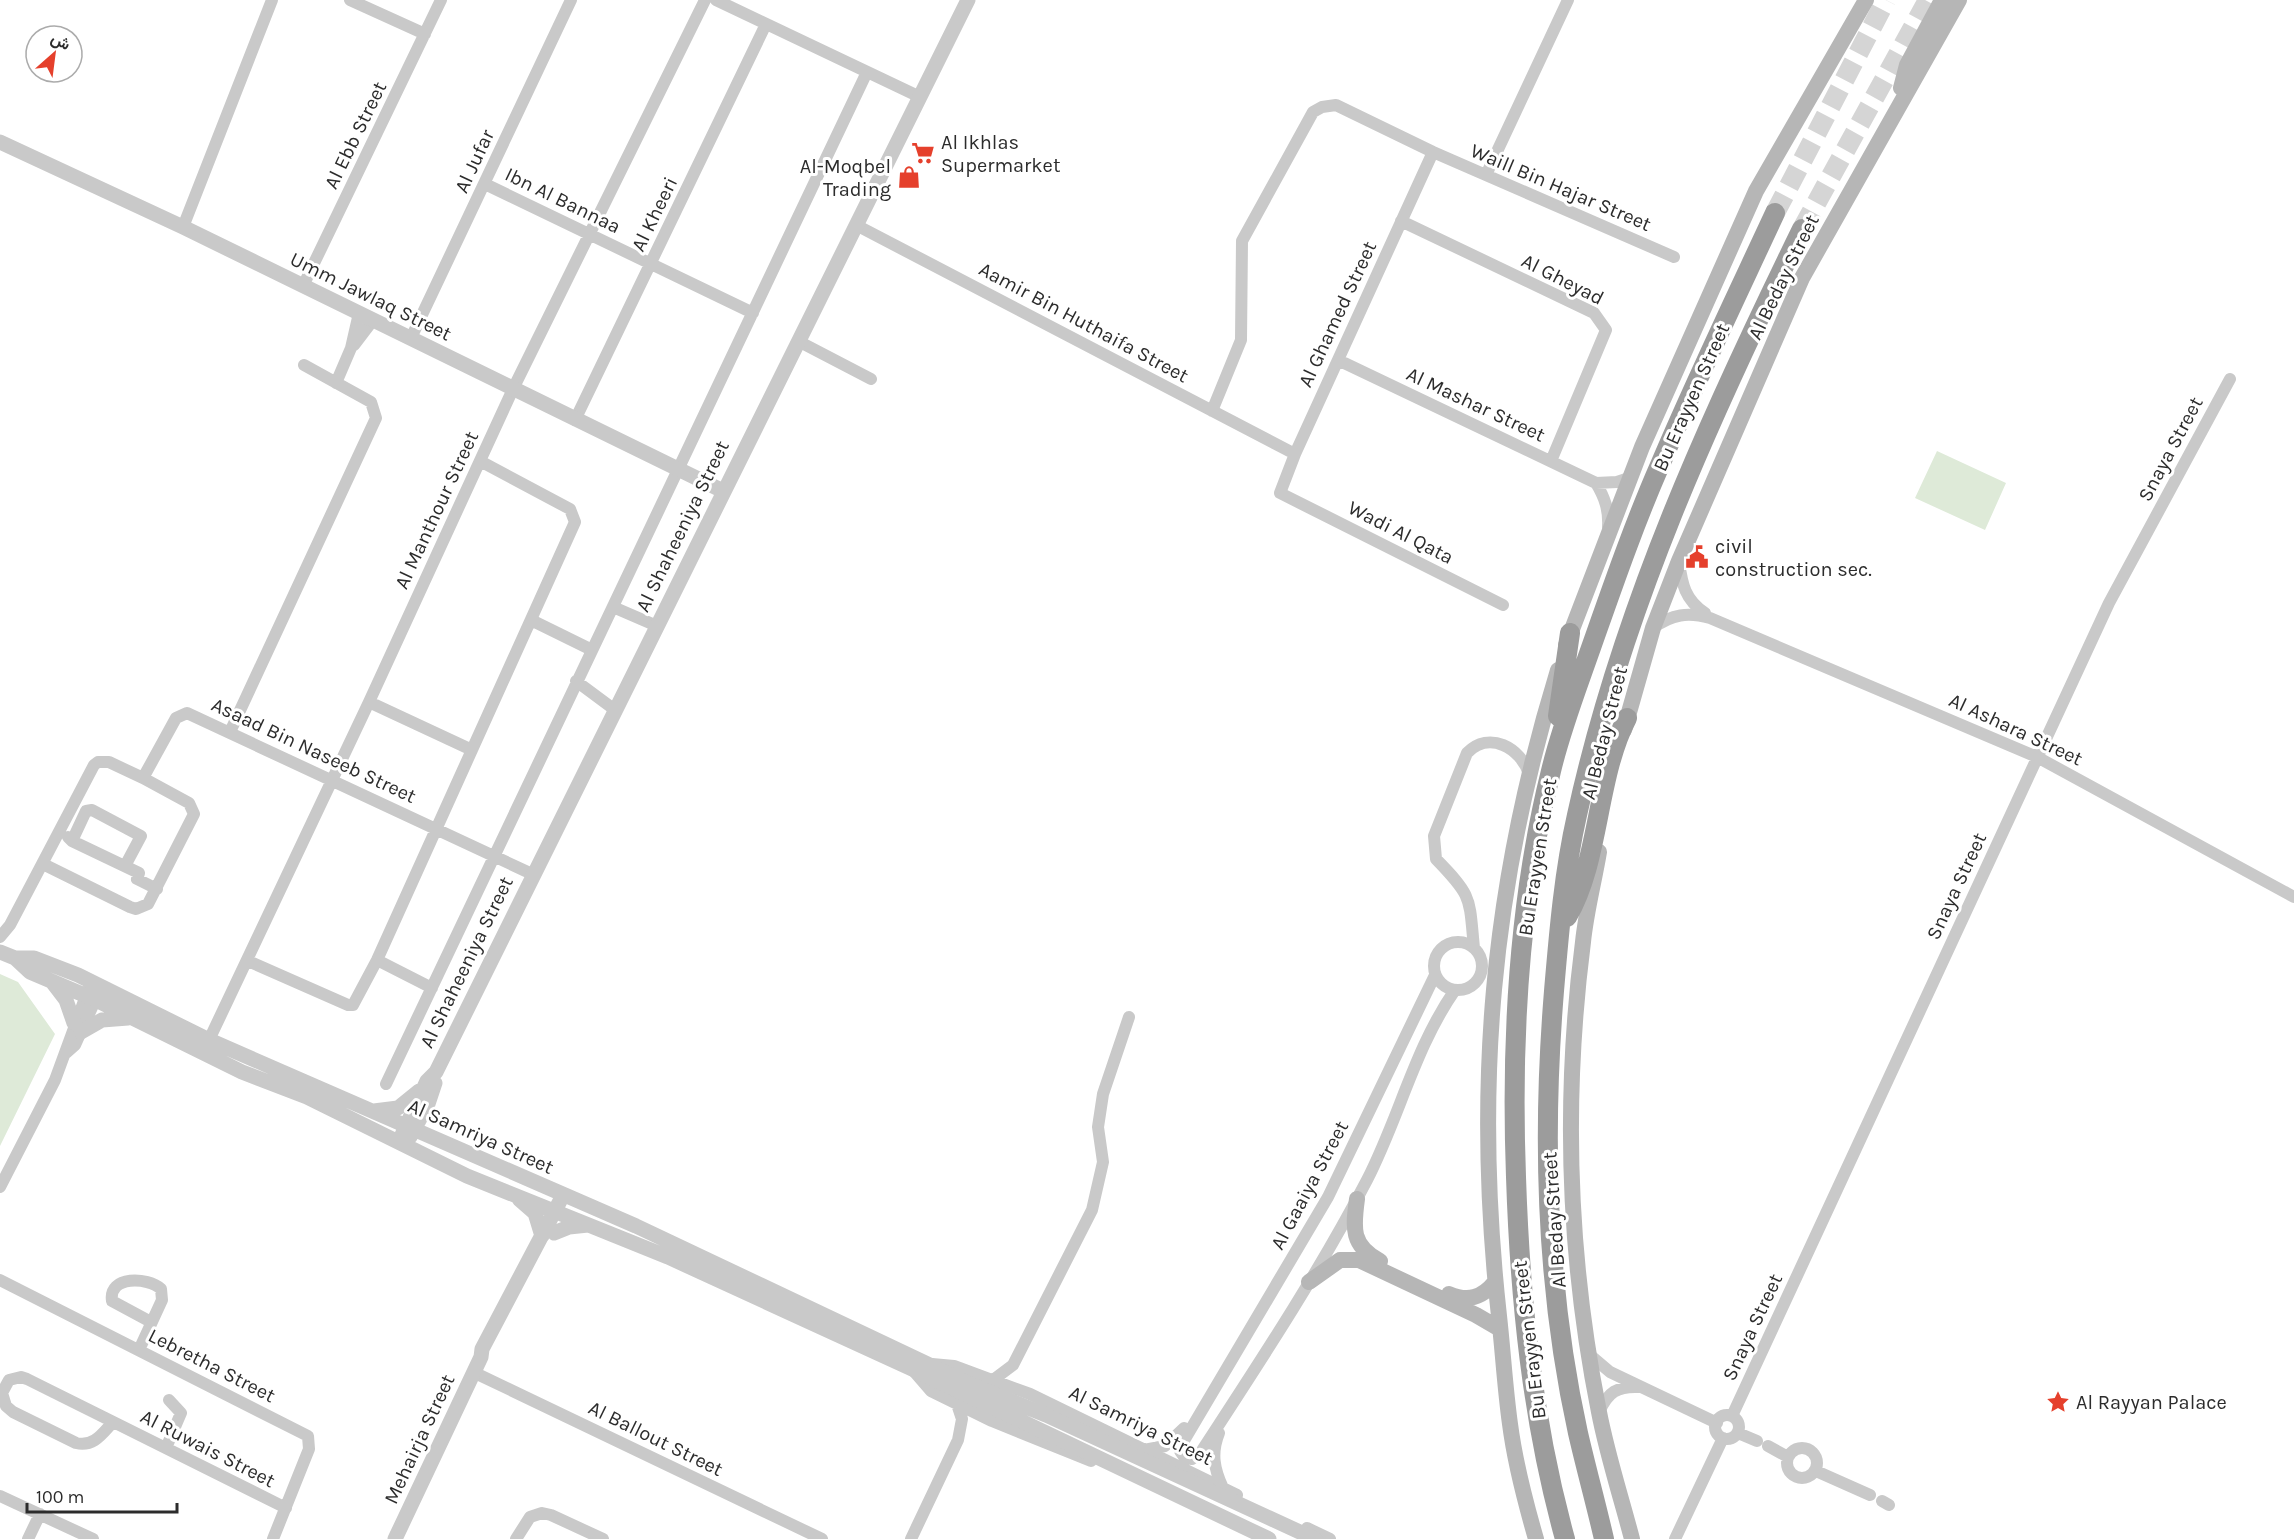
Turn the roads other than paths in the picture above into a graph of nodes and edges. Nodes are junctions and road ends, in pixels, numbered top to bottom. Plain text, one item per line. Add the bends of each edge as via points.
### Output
1 (272, 0) edge
2 (350, 0) edge
3 (441, 0) edge
4 (570, 0) edge
5 (705, 0) edge
6 (716, 0) edge
7 (968, 0) edge
8 (1568, 0) edge
9 (1866, 0) edge
10 (1942, 0) edge
11 (1959, 0) edge
12 (766, 24) junction
13 (425, 34) junction
14 (867, 72) junction
15 (920, 96) junction
16 (1898, 104) junction
17 (0, 142) edge
18 (1433, 152) junction
19 (1486, 175) junction
20 (485, 184) junction
21 (1775, 213) tunnel mouth
22 (1401, 221) junction
23 (856, 225) junction
24 (183, 227) junction
25 (1802, 229) tunnel mouth
26 (589, 234) junction
27 (1674, 256) dead end
28 (651, 264) junction
29 (303, 286) junction
30 (753, 313) junction
31 (366, 317) junction
32 (411, 338) junction
33 (798, 341) junction
34 (1338, 360) junction
35 (304, 365) dead end
36 (871, 378) dead end
37 (2230, 379) dead end
38 (336, 383) junction
39 (513, 389) junction
40 (1212, 411) junction
41 (575, 420) junction
42 (1295, 454) junction
43 (480, 461) junction
44 (1551, 461) junction
45 (677, 469) junction
46 (1629, 478) junction
47 (1596, 483) junction
48 (723, 491) junction
49 (1281, 494) joint
50 (1608, 530) junction
51 (1679, 561) junction
52 (1503, 605) dead end
53 (613, 607) junction
54 (1710, 618) junction
55 (531, 620) junction
56 (657, 626) junction
57 (1653, 628) junction
58 (1570, 633) junction
59 (592, 650) junction
60 (576, 681) junction
61 (369, 702) junction
62 (615, 710) junction
63 (1628, 718) junction
64 (230, 732) junction
65 (1539, 732) junction
66 (1514, 749) junction
67 (472, 750) junction
68 (2037, 757) junction
69 (1551, 771) junction
70 (1529, 774) junction
71 (143, 778) junction
72 (333, 780) junction
73 (436, 830) junction
74 (59, 832) junction
75 (72, 841) junction
76 (493, 856) junction
77 (43, 864) junction
78 (125, 866) junction
79 (532, 874) junction
80 (158, 889) junction
81 (2294, 897) edge
82 (1471, 915) junction
83 (10, 925) junction
84 (1559, 929) junction
85 (0, 937) edge
86 (1455, 942) junction
87 (1474, 948) junction
88 (6, 954) edge
89 (377, 960) junction
90 (248, 961) junction
91 (1435, 975) junction
92 (50, 981) junction
93 (432, 988) junction
94 (1455, 990) junction
95 (94, 991) junction
96 (1129, 1017) dead end
97 (135, 1019) junction
98 (78, 1028) junction
99 (209, 1040) junction
100 (436, 1071) junction
101 (386, 1084) dead end
102 (424, 1088) junction
103 (428, 1104) junction
104 (374, 1112) junction
105 (410, 1128) junction
106 (400, 1143) junction
107 (446, 1145) junction
108 (0, 1187) edge
109 (495, 1188) junction
110 (568, 1197) junction
111 (1356, 1199) junction
112 (561, 1212) junction
113 (592, 1225) junction
114 (548, 1234) junction
115 (0, 1280) edge
116 (1309, 1282) junction
117 (1495, 1282) junction
118 (803, 1312) junction
119 (151, 1322) dead end
120 (1500, 1329) junction
121 (139, 1350) junction
122 (1590, 1356) junction
123 (928, 1364) junction
124 (1013, 1365) junction
125 (912, 1369) junction
126 (474, 1372) junction
127 (993, 1380) junction
128 (1643, 1387) junction
129 (1019, 1389) junction
130 (169, 1400) dead end
131 (957, 1404) junction
132 (1232, 1404) junction
133 (1202, 1406) junction
134 (1599, 1412) junction
135 (1732, 1416) junction
136 (987, 1419) junction
137 (113, 1422) junction
138 (1717, 1423) junction
139 (1738, 1433) junction
140 (1723, 1438) junction
141 (958, 1440) junction
142 (166, 1448) junction
143 (1140, 1450) junction
144 (1788, 1457) junction
145 (1124, 1470) junction
146 (1816, 1471) junction
147 (1223, 1488) junction
148 (0, 1496) edge
149 (1880, 1500) dead end
150 (286, 1508) junction
151 (40, 1514) junction
152 (1250, 1534) edge
153 (28, 1539) edge
154 (93, 1539) edge
155 (273, 1539) edge
156 (395, 1539) edge
157 (516, 1539) edge
158 (603, 1539) edge
159 (822, 1539) edge
160 (911, 1539) edge
161 (1269, 1539) edge
162 (1315, 1539) edge
163 (1330, 1539) edge
164 (1536, 1539) edge
165 (1565, 1539) edge
166 (1604, 1539) edge
167 (1632, 1539) edge
168 (1675, 1539) edge

1 - 24 street
2 - 13 street
3 - 13 street, Al Ebb Street
4 - 20 street, Al Jufar
5 - 26 street, Al Manthour Street
6 - 12 street
7 - 15 street, Al Shaheeniya Street
8 - 19 street
9 - 46 main road via 1756,191
10 - 16 main road via 1907,65
11 - 16 main road, Al Beday Street
12 - 14 street
12 - 28 street, Al Kheeri
13 - 29 street, Al Ebb Street
14 - 15 street
14 - 30 street, Al Shaheeniya Street
15 - 23 street, Al Shaheeniya Street
16 - 51 main road, Al Beday Street via 1802,278
17 - 24 street, Umm Jawlaq Street
18 - 19 street, Waill Bin Hajar Street
18 - 22 street, Al Ghamed Street
18 - 40 street, Waill Bin Hajar Street via 1336,105 1313,112 1242,241 1241,340
19 - 27 street, Waill Bin Hajar Street
20 - 26 street, Ibn Al Bannaa
20 - 32 street, Al Jufar
21 - 69 highway, Bu Erayyen Street via 1631,535
22 - 34 street, Al Ghamed Street
22 - 44 street, Al Gheyad via 1594,313 1604,324 1606,330
23 - 33 street, Al Shaheeniya Street
23 - 40 street, Aamir Bin Huthaifa Street
24 - 29 street, Umm Jawlaq Street
25 - 84 highway, Bu Erayyen Street via 1693,464 1643,587 1616,667 1577,816
26 - 28 street, Ibn Al Bannaa
26 - 39 street, Al Manthour Street
28 - 30 street, Ibn Al Bannaa
28 - 41 street, Al Kheeri
29 - 31 street, Umm Jawlaq Street
30 - 45 street, Al Shaheeniya Street
31 - 32 street, Umm Jawlaq Street
31 - 38 street
32 - 39 street, Umm Jawlaq Street
33 - 36 street
33 - 48 street, Al Shaheeniya Street
34 - 42 street, Al Ghamed Street
34 - 44 street, Al Mashar Street
35 - 38 street
37 - 68 street, Snaya Street via 2109,603
38 - 64 street via 371,402 376,412 375,423
39 - 41 street, Umm Jawlaq Street
39 - 43 street, Al Manthour Street
40 - 42 street, Aamir Bin Huthaifa Street
41 - 45 street, Umm Jawlaq Street
42 - 49 street, Al Ghamed Street
43 - 55 street via 563,504 574,514 573,530
43 - 61 street, Al Manthour Street
44 - 47 street, Al Mashar Street
45 - 48 street, Umm Jawlaq Street
45 - 53 street, Al Shaheeniya Street
46 - 47 street
46 - 50 main road
47 - 50 street via 1607,506
48 - 56 street, Al Shaheeniya Street
49 - 52 street, Wadi Al Qata
50 - 58 main road
51 - 54 street, Al Ashara Street via 1683,589 1694,606
51 - 57 main road, Al Beday Street
53 - 56 street
53 - 59 street, Al Shaheeniya Street
54 - 57 street, Al Ashara Street via 1693,613 1674,616
54 - 68 street, Al Ashara Street
55 - 59 street
55 - 67 street
56 - 62 street, Al Shaheeniya Street
57 - 63 main road, Al Beday Street
58 - 65 main road
58 - 69 highway
59 - 60 street, Al Shaheeniya Street
60 - 62 street
60 - 76 street, Al Shaheeniya Street
61 - 67 street
61 - 72 street, Al Manthour Street
62 - 79 street, Al Shaheeniya Street
63 - 84 highway via 1614,749 1580,888
63 - 122 main road, Al Beday Street via 1583,940 1576,1014 1569,1132 1571,1185
64 - 71 street, Asaad Bin Naseeb Street via 192,715 180,715
64 - 72 street, Asaad Bin Naseeb Street
65 - 66 street via 1529,743
65 - 70 main road
66 - 70 street
66 - 82 street via 1488,742 1475,745 1467,753 1434,836 1436,859 1462,886 1469,898
67 - 73 street
68 - 81 street, Al Ashara Street
68 - 135 street, Snaya Street
69 - 165 highway, Bu Erayyen Street via 1522,950 1513,1086 1518,1256 1526,1346 1541,1436
70 - 117 main road via 1509,868 1494,971 1487,1172
71 - 74 street via 109,762 98,762
71 - 80 street via 189,803 194,813
72 - 73 street, Asaad Bin Naseeb Street
72 - 90 street, Al Manthour Street
73 - 76 street, Asaad Bin Naseeb Street
73 - 89 street
74 - 75 street
74 - 77 street
75 - 78 street
75 - 78 street via 86,811 92,810 141,836
76 - 79 street, Asaad Bin Naseeb Street
76 - 93 street, Al Shaheeniya Street
77 - 80 street via 136,909 148,904
77 - 83 street
78 - 80 street via 139,873 137,879
79 - 100 street, Al Shaheeniya Street
82 - 86 street
82 - 87 street
83 - 85 street
83 - 88 street
84 - 166 highway, Bu Erayyen Street via 1547,1099 1549,1205 1570,1391
86 - 87 street
86 - 91 street via 1437,953
87 - 94 street via 1482,966 1480,976 1474,984
88 - 92 street, Al Samriya Street
88 - 95 street, Al Samriya Street via 34,958
89 - 90 street via 353,1005
89 - 93 street
90 - 99 street, Al Manthour Street
91 - 94 street
91 - 133 street, Al Gaaiya Street via 1328,1197
92 - 95 street, Al Samriya Street
92 - 98 street via 66,1000
93 - 101 street, Al Shaheeniya Street
94 - 111 street, Al Gaaiya Street via 1439,1015 1386,1140
95 - 97 street, Al Samriya Street
95 - 98 street
95 - 99 street, Al Samriya Street
96 - 124 street via 1103,1094 1098,1127 1103,1162 1092,1210
97 - 98 street via 102,1020
97 - 106 street, Al Samriya Street
98 - 108 street via 66,1044 66,1053
99 - 104 street, Al Samriya Street
100 - 102 street, Al Shaheeniya Street
100 - 103 street, Al Shaheeniya Street
102 - 104 street via 398,1108
102 - 105 street, Al Shaheeniya Street
103 - 105 street, Al Shaheeniya Street
103 - 107 street via 431,1127
104 - 105 street, Al Samriya Street
105 - 106 street, Al Shaheeniya Street
105 - 107 street, Al Samriya Street
106 - 109 street, Al Samriya Street
107 - 110 street, Al Samriya Street
109 - 112 street, Al Samriya Street
109 - 114 street via 523,1201
110 - 112 street, Mehairja Street
110 - 118 street, Al Samriya Street
111 - 116 street, Al Gaaiya Street
111 - 117 main road via 1354,1235 1360,1248 1375,1258 1464,1299 1479,1296
112 - 113 street, Al Samriya Street
112 - 114 street, Mehairja Street
113 - 114 street
113 - 118 street, Al Samriya Street
114 - 126 street, Mehairja Street
115 - 121 street, Lebretha Street
116 - 120 main road via 1340,1260 1359,1260
116 - 132 street, Al Gaaiya Street
117 - 120 main road
118 - 123 street, Al Samriya Street
118 - 125 street, Al Samriya Street
119 - 121 street
120 - 164 main road via 1510,1426
121 - 150 street, Lebretha Street via 308,1436 309,1449
122 - 128 street via 1605,1369
122 - 134 main road, Al Beday Street
123 - 127 street, Al Samriya Street via 944,1364
123 - 162 street, Al Samriya Street
124 - 127 street
124 - 129 street
125 - 131 street, Al Samriya Street via 927,1389
125 - 145 street, Al Samriya Street
126 - 156 street, Mehairja Street
126 - 159 street, Al Ballout Street
127 - 129 street, Al Samriya Street
128 - 134 street via 1615,1389
128 - 138 street
129 - 143 street, Al Samriya Street
130 - 142 street via 181,1413
131 - 136 street, Al Samriya Street
131 - 141 street via 962,1419
132 - 133 street, Al Gaaiya Street via 1198,1456 1188,1459 1180,1448
132 - 147 street, Al Gaaiya Street via 1214,1454
133 - 143 street, Al Gaaiya Street via 1175,1439 1158,1449
134 - 167 main road, Al Beday Street
135 - 138 street via 1724,1416
135 - 139 street via 1739,1423
136 - 141 street via 974,1423
136 - 145 street, Al Samriya Street
137 - 137 street, Al Ruwais Street via 21,1377 9,1380 2,1393 6,1406 13,1412 76,1443 93,1442
137 - 142 street, Al Ruwais Street
138 - 140 street
139 - 140 street
139 - 144 street
140 - 168 street
141 - 160 street
142 - 150 street, Al Ruwais Street
143 - 147 street, Al Samriya Street
144 - 146 street via 1787,1468 1795,1477 1807,1478
144 - 146 street via 1792,1451 1805,1448 1816,1457
145 - 152 street, Al Samriya Street
146 - 149 street
147 - 163 street, Al Samriya Street
148 - 151 street
150 - 155 street, Lebretha Street
151 - 153 street
151 - 154 street
152 - 161 street, Al Samriya Street
157 - 158 street via 530,1517 542,1513

